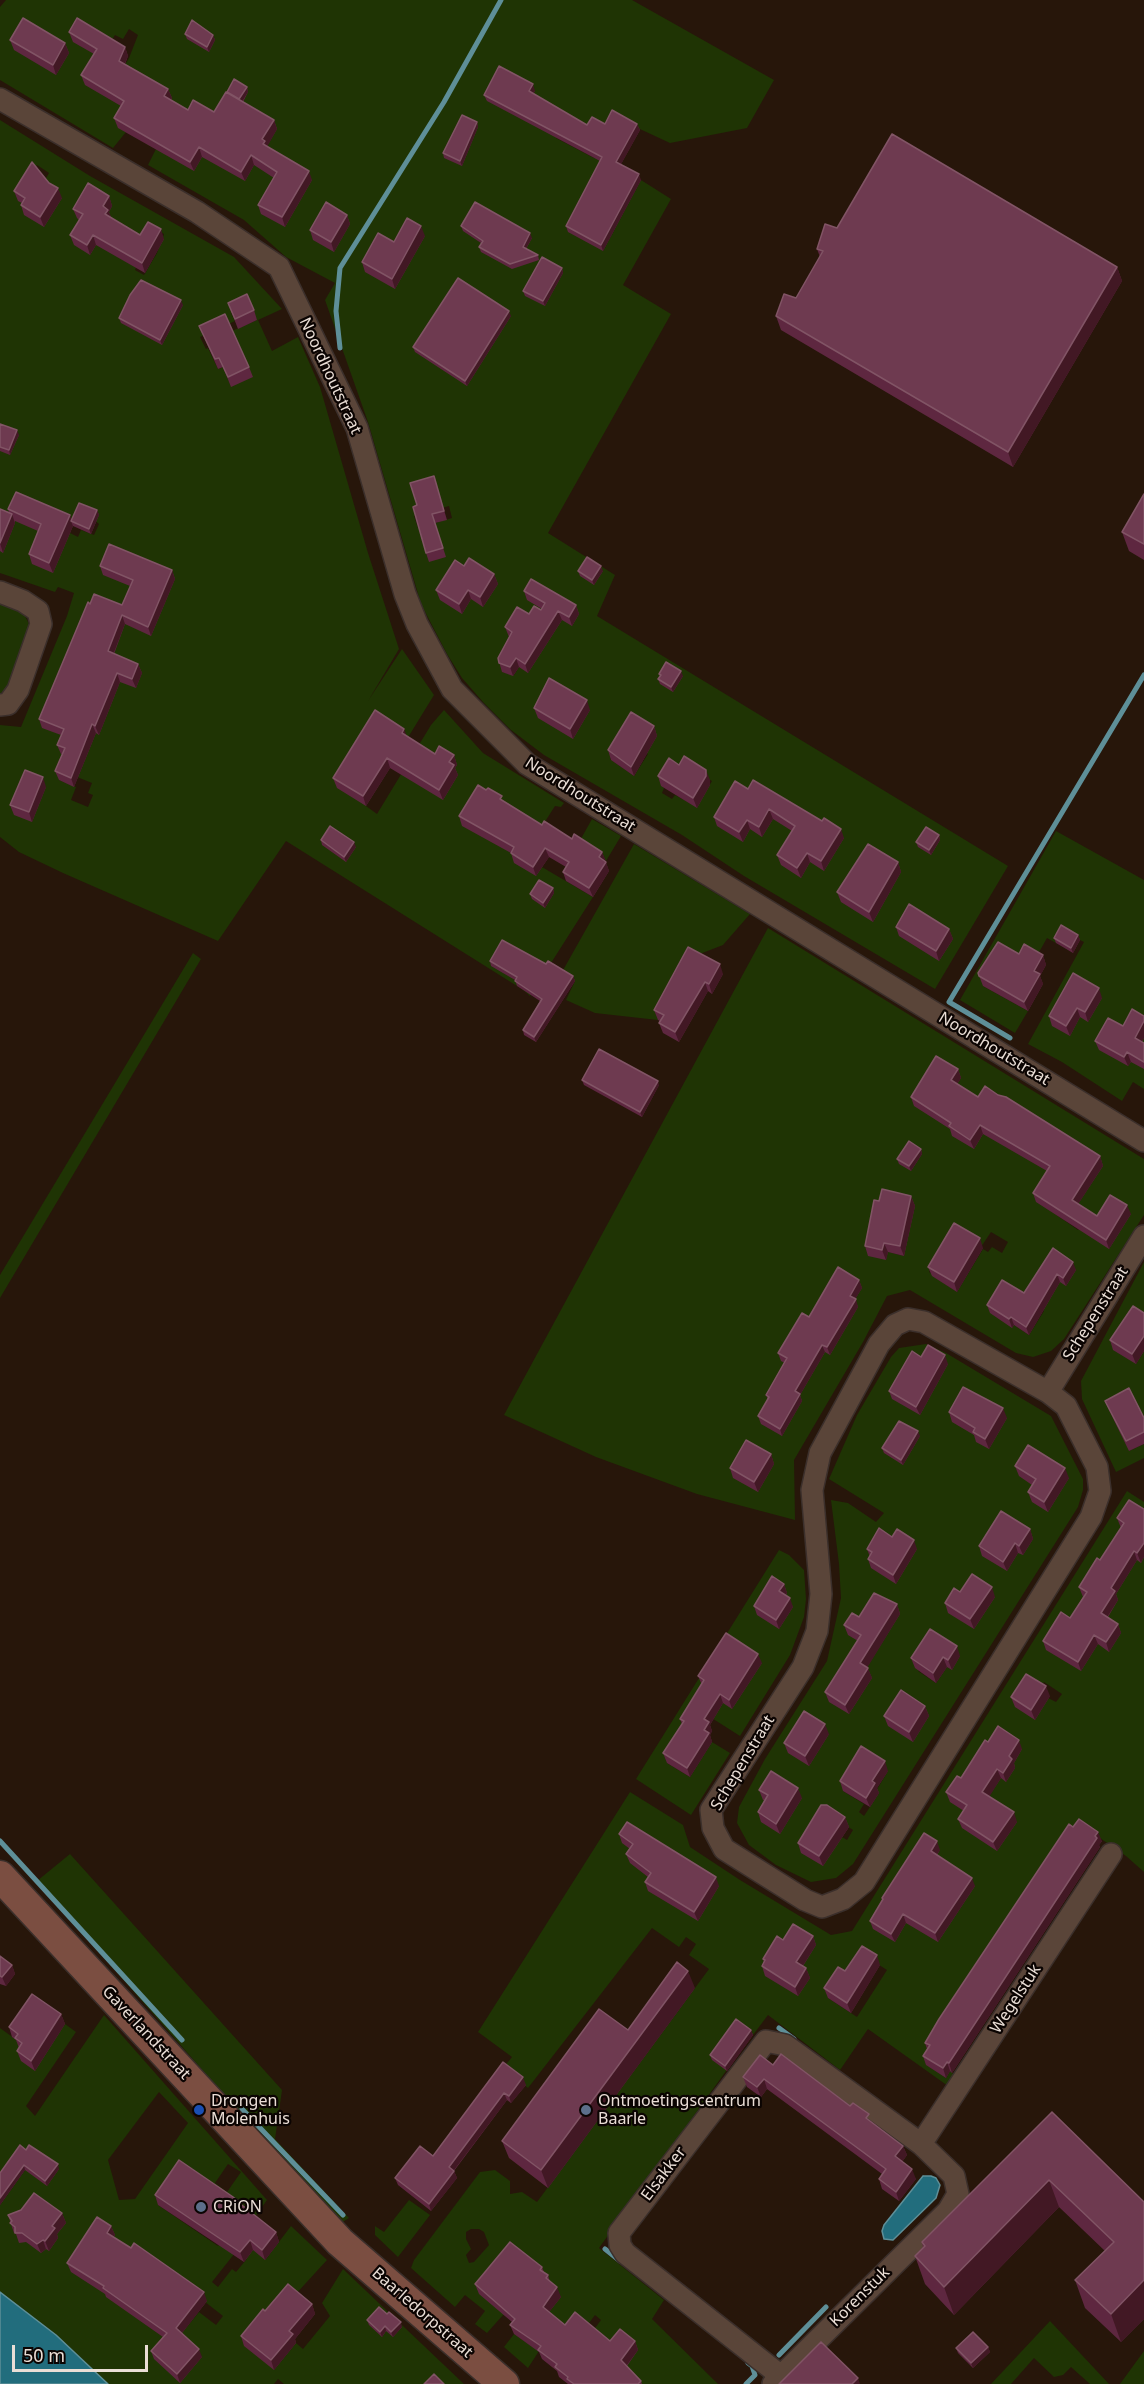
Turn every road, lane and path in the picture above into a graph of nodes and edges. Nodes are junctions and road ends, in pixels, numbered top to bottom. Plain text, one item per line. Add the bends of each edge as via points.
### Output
1 (0, 99) edge
2 (0, 592) edge
3 (0, 705) edge
4 (1144, 1141) edge
5 (1144, 1236) edge
6 (1048, 1392) junction
7 (1111, 1854) dead end
8 (0, 1876) edge
9 (921, 2144) junction
10 (948, 2211) joint
11 (340, 2242) joint
12 (777, 2380) edge
13 (504, 2384) edge

1 - 4 street, Noordhoutstraat via 197,212 279,267 357,428 417,624 452,689 527,764
2 - 3 street via 38,611 41,624 18,690 8,704
5 - 6 street, Schepenstraat
6 - 6 street, Schepenstraat via 1066,1406 1097,1467 1100,1491 1092,1517 864,1882 843,1899 822,1907 805,1900 724,1849 713,1828 711,1810 803,1667 817,1631 821,1594 812,1490 820,1453 879,1344 895,1325 908,1318 924,1322
7 - 9 street, Wegelstuk
8 - 11 main road, Gaverlandstraat
9 - 10 street, Elsakker via 954,2176 958,2194
9 - 12 street, Elsakker via 785,2045 766,2041 619,2233 625,2253
10 - 12 street, Korenstuk
11 - 13 main road, Baarledorpstraat

